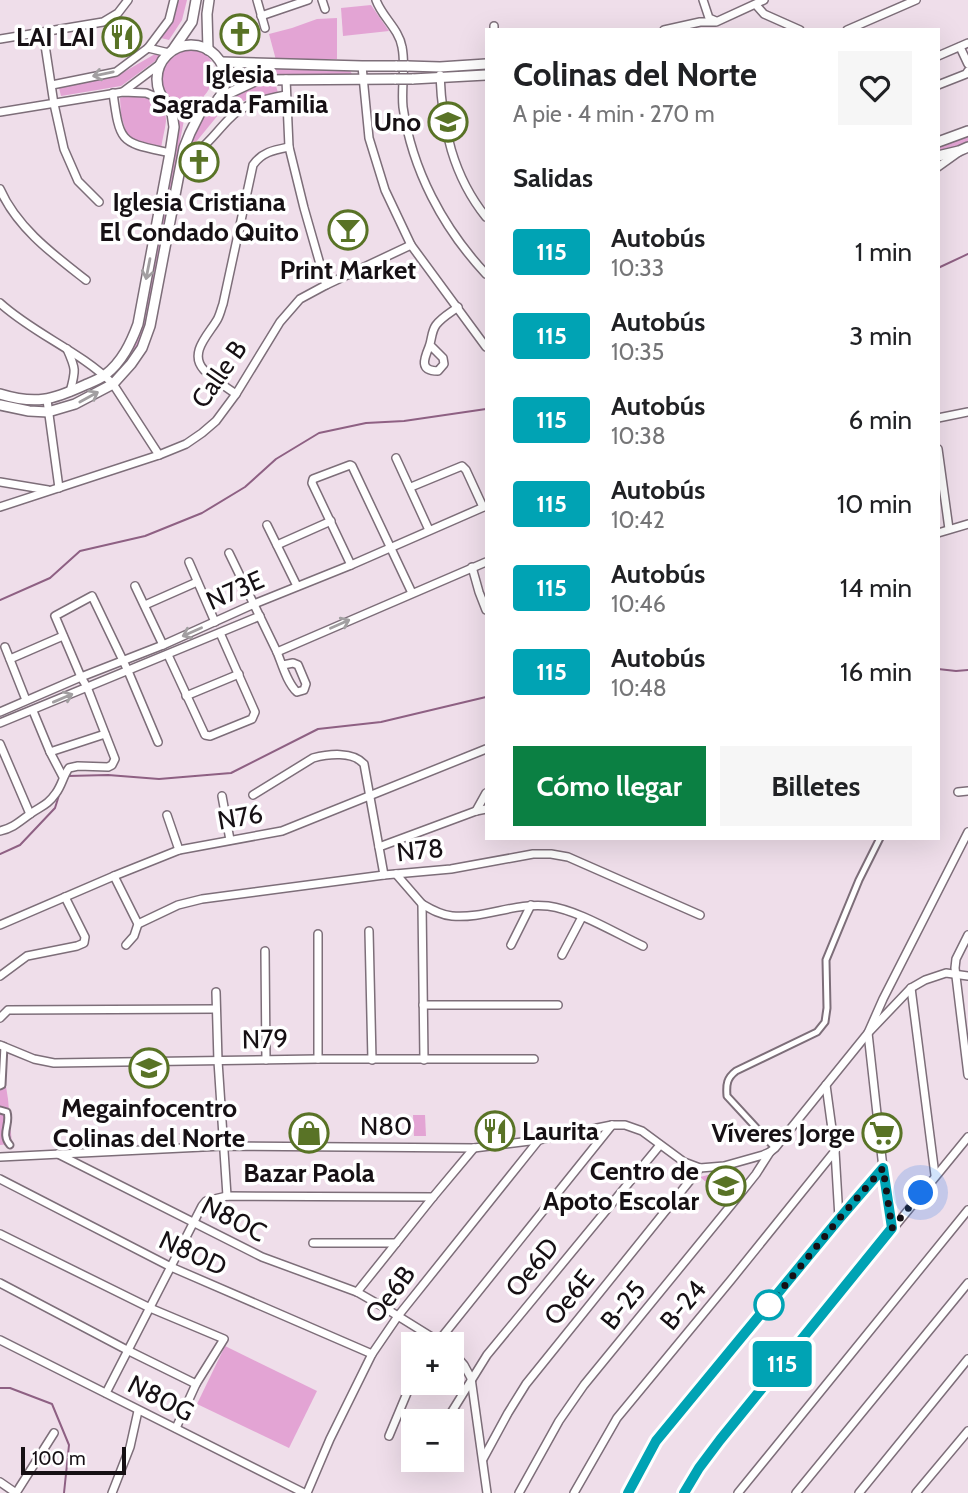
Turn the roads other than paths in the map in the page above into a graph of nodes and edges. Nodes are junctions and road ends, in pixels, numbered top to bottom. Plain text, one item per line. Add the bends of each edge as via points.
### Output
1 (128, 0) edge
2 (174, 0) edge
3 (257, 0) edge
4 (308, 0) edge
5 (321, 0) edge
6 (376, 0) edge
7 (703, 0) edge
8 (764, 0) edge
9 (916, 0) edge
10 (196, 1) edge
11 (209, 2) edge
12 (756, 5) junction
13 (325, 9) dead end
14 (261, 16) junction
15 (716, 22) junction
16 (859, 27) edge
17 (673, 28) edge
18 (712, 28) edge
19 (796, 28) edge
20 (265, 29) dead end
21 (43, 32) junction
22 (0, 39) edge
23 (968, 43) edge
24 (960, 47) junction
25 (148, 48) junction
26 (208, 50) junction
27 (172, 51) junction
28 (940, 55) edge
29 (220, 62) junction
30 (160, 64) junction
31 (485, 64) edge
32 (968, 64) edge
33 (362, 66) junction
34 (440, 67) junction
35 (968, 71) edge
36 (485, 75) edge
37 (362, 78) junction
38 (286, 79) junction
39 (440, 79) junction
40 (940, 84) edge
41 (52, 85) junction
42 (123, 92) junction
43 (113, 93) junction
44 (286, 95) junction
45 (219, 98) junction
46 (167, 103) junction
47 (54, 104) junction
48 (201, 111) junction
49 (0, 112) edge
50 (968, 131) edge
51 (940, 141) edge
52 (289, 147) junction
53 (184, 148) junction
54 (964, 149) edge
55 (170, 153) junction
56 (940, 155) edge
57 (940, 166) edge
58 (0, 189) edge
59 (99, 202) dead end
60 (485, 217) edge
61 (411, 245) junction
62 (485, 273) edge
63 (86, 281) dead end
64 (326, 285) junction
65 (0, 303) edge
66 (458, 307) junction
67 (430, 345) dead end
68 (485, 346) edge
69 (66, 348) junction
70 (105, 376) junction
71 (113, 384) junction
72 (70, 392) junction
73 (0, 394) edge
74 (236, 394) junction
75 (47, 400) junction
76 (0, 405) edge
77 (48, 412) junction
78 (968, 412) edge
79 (940, 418) edge
80 (159, 455) junction
81 (396, 458) dead end
82 (940, 462) edge
83 (0, 482) edge
84 (411, 487) junction
85 (56, 489) junction
86 (485, 506) edge
87 (0, 507) edge
88 (331, 521) junction
89 (968, 524) edge
90 (267, 525) dead end
91 (950, 529) junction
92 (429, 530) junction
93 (940, 532) edge
94 (277, 545) junction
95 (392, 547) junction
96 (229, 553) dead end
97 (189, 562) dead end
98 (485, 562) edge
99 (351, 565) junction
100 (472, 568) junction
101 (197, 582) junction
102 (135, 586) dead end
103 (297, 586) junction
104 (412, 593) junction
105 (254, 604) junction
106 (145, 605) junction
107 (485, 607) edge
108 (260, 616) junction
109 (215, 622) junction
110 (219, 633) junction
111 (64, 636) junction
112 (163, 645) junction
113 (5, 647) dead end
114 (277, 652) junction
115 (168, 655) junction
116 (10, 659) junction
117 (123, 661) junction
118 (283, 665) dead end
119 (128, 671) junction
120 (239, 674) junction
121 (80, 677) junction
122 (87, 687) junction
123 (186, 696) junction
124 (26, 700) junction
125 (33, 710) junction
126 (0, 712) edge
127 (0, 723) edge
128 (105, 734) junction
129 (158, 742) dead end
130 (0, 744) edge
131 (485, 749) edge
132 (50, 752) junction
133 (63, 777) junction
134 (968, 791) edge
135 (958, 792) dead end
136 (253, 794) dead end
137 (485, 795) edge
138 (222, 796) dead end
139 (369, 796) junction
140 (485, 809) edge
141 (476, 811) junction
142 (30, 814) junction
143 (167, 815) dead end
144 (0, 831) edge
145 (968, 832) edge
146 (230, 840) junction
147 (879, 840) edge
148 (379, 847) junction
149 (179, 850) junction
150 (396, 874) junction
151 (384, 875) junction
152 (114, 876) junction
153 (65, 897) junction
154 (422, 904) junction
155 (531, 905) junction
156 (700, 915) dead end
157 (582, 917) junction
158 (138, 924) junction
159 (0, 925) edge
160 (369, 931) dead end
161 (318, 934) dead end
162 (968, 936) edge
163 (126, 945) dead end
164 (511, 945) dead end
165 (643, 946) dead end
166 (265, 950) dead end
167 (562, 955) dead end
168 (956, 974) junction
169 (0, 976) edge
170 (968, 976) edge
171 (911, 988) junction
172 (216, 992) dead end
173 (424, 1005) junction
174 (558, 1005) dead end
175 (216, 1009) junction
176 (0, 1018) edge
177 (868, 1033) junction
178 (2, 1046) edge
179 (318, 1059) junction
180 (534, 1059) dead end
181 (266, 1060) junction
182 (372, 1060) junction
183 (424, 1060) junction
184 (218, 1061) junction
185 (968, 1075) edge
186 (826, 1085) junction
187 (0, 1086) edge
188 (0, 1110) edge
189 (612, 1125) junction
190 (968, 1137) edge
191 (538, 1140) junction
192 (10, 1145) dead end
193 (660, 1145) junction
194 (223, 1146) junction
195 (474, 1148) junction
196 (772, 1150) junction
197 (835, 1151) junction
198 (58, 1154) junction
199 (0, 1157) edge
200 (700, 1168) junction
201 (883, 1168) junction
202 (935, 1175) junction
203 (0, 1179) edge
204 (227, 1196) junction
205 (433, 1196) junction
206 (968, 1210) edge
207 (839, 1219) junction
208 (194, 1222) junction
209 (892, 1228) junction
210 (0, 1234) edge
211 (313, 1243) dead end
212 (396, 1243) junction
213 (171, 1267) junction
214 (0, 1283) edge
215 (968, 1283) edge
216 (357, 1292) junction
217 (150, 1308) junction
218 (398, 1316) junction
219 (422, 1332) edge
220 (448, 1332) edge
221 (0, 1340) edge
222 (127, 1350) junction
223 (372, 1354) junction
224 (968, 1359) edge
225 (464, 1365) edge
226 (471, 1378) junction
227 (196, 1384) junction
228 (106, 1393) junction
229 (406, 1395) edge
230 (453, 1409) edge
231 (138, 1411) junction
232 (176, 1428) junction
233 (968, 1431) edge
234 (54, 1433) dead end
235 (389, 1436) dead end
236 (483, 1460) junction
237 (0, 1482) edge
238 (16, 1493) edge
239 (112, 1493) edge
240 (305, 1493) edge
241 (486, 1493) edge
242 (519, 1493) edge
243 (574, 1493) edge
244 (628, 1493) edge
245 (684, 1493) edge
246 (738, 1493) edge
247 (796, 1493) edge
248 (859, 1493) edge
249 (916, 1493) edge

1 - 21 street via 103,22
2 - 25 street via 169,20
3 - 14 street
4 - 14 street
5 - 13 street
6 - 62 street via 402,46 403,104 418,164 434,204
7 - 15 street via 709,18
8 - 12 street
9 - 16 street
10 - 11 street
10 - 27 street via 192,22
11 - 26 street
12 - 15 street
12 - 19 street via 764,14
14 - 20 street
15 - 17 street
15 - 18 street
21 - 22 street
21 - 41 street
23 - 24 street
24 - 28 street
24 - 32 street
25 - 27 street
25 -> 41 street via 116,72
26 - 27 street via 183,45
26 - 29 street
27 - 30 street
29 - 33 street
29 - 45 street via 225,76
30 - 42 street
30 - 46 street via 158,89
31 - 34 street
33 - 34 street
33 - 37 street
34 - 39 street
35 - 40 street
36 - 39 street
37 - 38 street
37 - 39 street, bridge
37 - 61 street via 369,138 385,190
38 - 44 street
38 - 45 street via 257,80
39 - 60 street via 453,157
41 - 47 street
42 - 43 street
42 - 46 street via 146,93
43 - 47 street
43 - 55 street via 120,134 126,141
44 - 52 street
44 - 53 street via 243,107 197,152
45 - 48 street
46 - 48 street via 180,111
46 - 55 street via 174,127
47 - 49 street
47 - 59 street via 64,149 78,181
48 - 53 street
50 - 51 street
52 - 64 street
52 - 74 street via 267,152 253,165 223,304 198,352 204,371
53 - 71 street via 150,326 142,348
54 - 56 street
54 - 57 street
55 -> 70 street via 138,324 131,343
58 - 63 street via 7,205 42,245
61 - 64 street, Calle B
61 - 66 street
64 - 74 street, Calle B via 300,299 280,322
65 - 69 street
66 - 67 street via 437,324
66 - 68 street
69 - 70 street
69 - 72 street via 75,373
70 - 71 street
70 - 72 street
77 -> 71 street
71 - 80 street
72 - 75 street
73 - 75 street
74 - 80 street, Calle B via 202,433
75 - 77 street
76 - 77 street
77 - 85 street
78 - 79 street
80 - 85 street, Calle B
81 - 84 street
82 - 91 street
83 - 85 street
84 - 86 street via 462,466
84 - 92 street
85 - 87 street, Calle B
86 - 92 street, N73E
88 - 94 street
88 - 95 street via 313,479 352,466
88 - 99 street
89 - 91 street
90 - 94 street
91 - 93 street
92 - 95 street, N73E
94 - 103 street
95 - 99 street, N73E
95 - 104 street
96 - 105 street
97 - 101 street
98 - 100 street
99 - 103 street, N73E
100 - 104 street
100 - 107 street
101 - 106 street
101 - 109 street
102 - 106 street
103 - 105 street, N73E
114 -> 104 street
105 - 108 street
105 - 109 street, N73E
106 - 112 street
108 - 110 street, N73E
108 - 114 street
109 -> 112 street, N73E
110 - 115 street, N73E
110 - 120 street
111 - 116 street
111 - 117 street via 55,616 92,596
111 - 121 street
112 - 117 street, N73E
113 - 116 street
114 - 118 street
115 - 119 street, N73E
115 - 123 street
116 - 124 street
117 - 119 street
117 - 121 street, N73E
119 - 122 street, N73E
119 - 129 street
120 - 123 street
120 - 123 street via 253,719 210,736 203,733
121 - 122 street
121 - 124 street, N73E
125 -> 122 street, N73E
122 - 128 street
124 - 126 street, N73E
125 - 127 street, N73E
125 - 132 street
128 - 132 street
128 - 133 street via 115,759 112,765 71,766
130 - 142 street
131 - 139 street, N76
132 - 133 street
133 - 142 street via 50,801
134 - 135 street
136 - 139 street via 313,758 336,755 362,761
137 - 141 street
138 - 146 street
139 - 146 street, N76 via 282,831
139 - 148 street
140 - 141 street
141 - 148 street
142 - 144 street
143 - 149 street
145 - 177 street
146 - 149 street, N76
147 - 196 street via 826,960 825,1022 817,1032 729,1076 727,1096
148 - 151 street
149 - 152 street, N76
150 - 151 street, N78
150 - 154 street
150 - 156 street, N78 via 551,853
151 - 158 street, N78 via 189,902
152 - 153 street, N76
152 - 158 street
153 - 159 street, N76
153 - 169 street via 84,943 27,957
154 - 155 street via 443,914 463,916
154 - 173 street
155 - 157 street
155 - 164 street
157 - 165 street
157 - 167 street
158 - 163 street
160 - 182 street
161 - 179 street
162 - 168 street via 956,958
166 - 181 street
168 - 170 street
168 - 171 street via 934,977
168 - 185 street
171 - 177 street
171 - 202 street
172 - 175 street
173 - 174 street
173 - 183 street
175 - 176 street via 8,1010
175 - 184 street
177 - 186 street, B-25
177 - 201 street
178 - 184 street, N79 via 46,1062
178 - 187 street
179 - 181 street, N79
179 - 182 street, N79
180 - 183 street, N79
181 - 184 street, N79
182 - 183 street, N79
184 - 194 street
186 - 196 street, B-25
186 - 197 street
188 - 192 street via 9,1117 4,1134
189 - 191 street, N80
189 - 193 street, N80 via 633,1127
189 - 220 street
190 - 202 street
191 - 195 street, N80
191 - 218 street, Oe6B
193 - 200 street, N80
193 - 226 street, Oe6D
194 - 195 street, N80
194 - 198 street, N80
194 - 204 street
195 - 205 street
196 - 200 street via 724,1166
196 - 242 street, B-25 via 584,1385
197 - 207 street
197 - 243 street, B-24 via 617,1418
198 - 199 street, N80C
198 - 208 street, N80C
200 - 236 street, Oe6E via 531,1378
201 - 207 street
201 - 209 street
202 - 209 street
203 - 213 street, N80D
204 - 205 street
204 - 208 street via 206,1201
205 - 212 street
206 - 246 street
207 - 244 street via 656,1441
208 - 213 street
208 - 216 street, N80C via 261,1257
209 - 245 street via 720,1440
210 - 217 street
211 - 212 street
212 - 216 street
213 - 217 street
213 - 223 street, N80D
214 - 222 street
215 - 247 street
216 - 218 street, N80C
217 - 222 street
217 - 227 street via 224,1339
218 - 219 street, N80C
218 - 223 street, Oe6B
221 - 228 street, N80G
222 - 227 street
222 - 228 street
223 - 240 street, Oe6B
224 - 248 street
225 - 226 street
226 - 230 street, Oe6D
226 - 236 street
227 - 232 street
228 - 231 street, N80G
229 - 235 street
231 - 232 street, N80G
231 - 239 street
232 - 240 street, N80G
233 - 249 street
234 - 238 street
236 - 241 street
237 - 238 street

